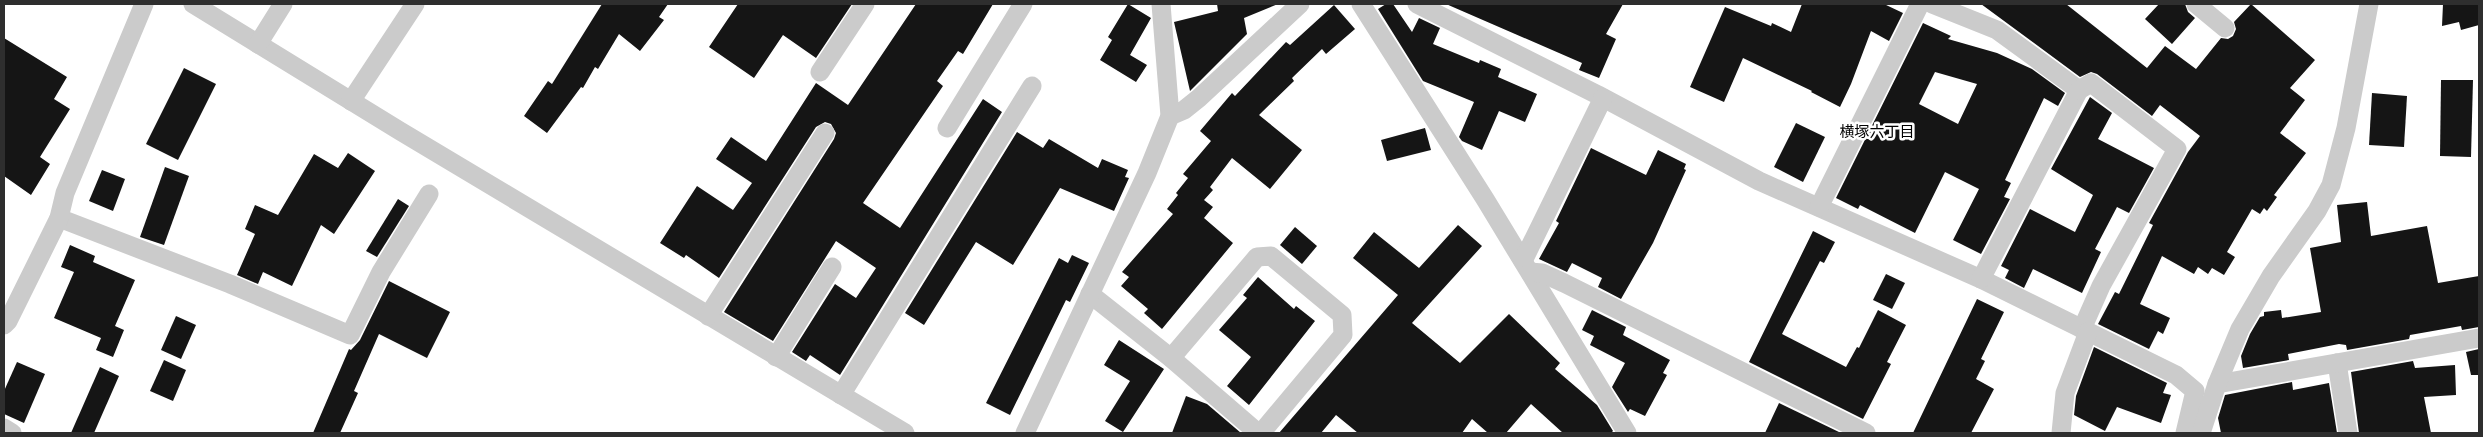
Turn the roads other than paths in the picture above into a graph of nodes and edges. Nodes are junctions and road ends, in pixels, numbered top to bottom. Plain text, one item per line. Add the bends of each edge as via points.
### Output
1 (144, 4) edge
2 (193, 4) edge
3 (283, 4) edge
4 (415, 4) edge
5 (865, 4) edge
6 (1023, 4) edge
7 (1160, 4) edge
8 (1300, 4) edge
9 (1361, 4) edge
10 (1417, 4) edge
11 (1920, 4) edge
12 (1932, 4) edge
13 (2196, 4) edge
14 (2369, 4) edge
15 (2225, 28) dead end
16 (258, 44) junction
17 (820, 72) dead end
18 (1032, 86) dead end
19 (2079, 90) junction
20 (1603, 98) junction
21 (351, 101) junction
22 (1170, 116) junction
23 (947, 128) dead end
24 (825, 133) dead end
25 (428, 194) dead end
26 (1819, 207) junction
27 (59, 218) junction
28 (832, 267) dead end
29 (1527, 267) junction
30 (1981, 279) junction
31 (1090, 294) junction
32 (708, 316) junction
33 (4, 325) edge
34 (2085, 330) junction
35 (2479, 338) edge
36 (776, 357) junction
37 (1171, 358) junction
38 (2337, 363) junction
39 (2217, 384) junction
40 (841, 395) junction
41 (4, 428) edge
42 (12, 433) edge
43 (905, 433) edge
44 (1025, 433) edge
45 (1260, 433) edge
46 (1627, 433) edge
47 (1866, 433) edge
48 (2061, 433) edge
49 (2185, 433) edge
50 (2201, 433) edge
51 (2348, 433) edge

1 - 27 street via 65,193
2 - 16 street
3 - 16 street
4 - 21 street
5 - 17 street
6 - 23 street
7 - 22 street
8 - 22 street via 1217,82 1184,110
9 - 29 street
10 - 20 street
11 - 26 street
12 - 19 street via 1997,30
13 - 15 street
14 - 39 street via 2346,128 2331,185 2240,329
16 - 21 street
18 - 40 street
19 - 30 street
19 - 34 street via 2091,83 2177,150 2101,286
20 - 26 street via 1759,181
20 - 29 street
21 - 32 street
22 - 31 street
24 - 32 street
25 - 27 street via 381,272 350,335 230,284
26 - 30 street
27 - 33 street
28 - 36 street
29 - 46 street
29 - 47 street
30 - 34 street
31 - 37 street
31 - 44 street
32 - 36 street
34 - 48 street via 2065,393
34 - 49 street via 2176,375 2195,391
35 - 38 street
36 - 40 street
37 - 45 street
37 - 45 street via 1257,257 1271,256 1342,315 1343,335
38 - 39 street
38 - 51 street
39 - 50 street
40 - 43 street
41 - 42 street

